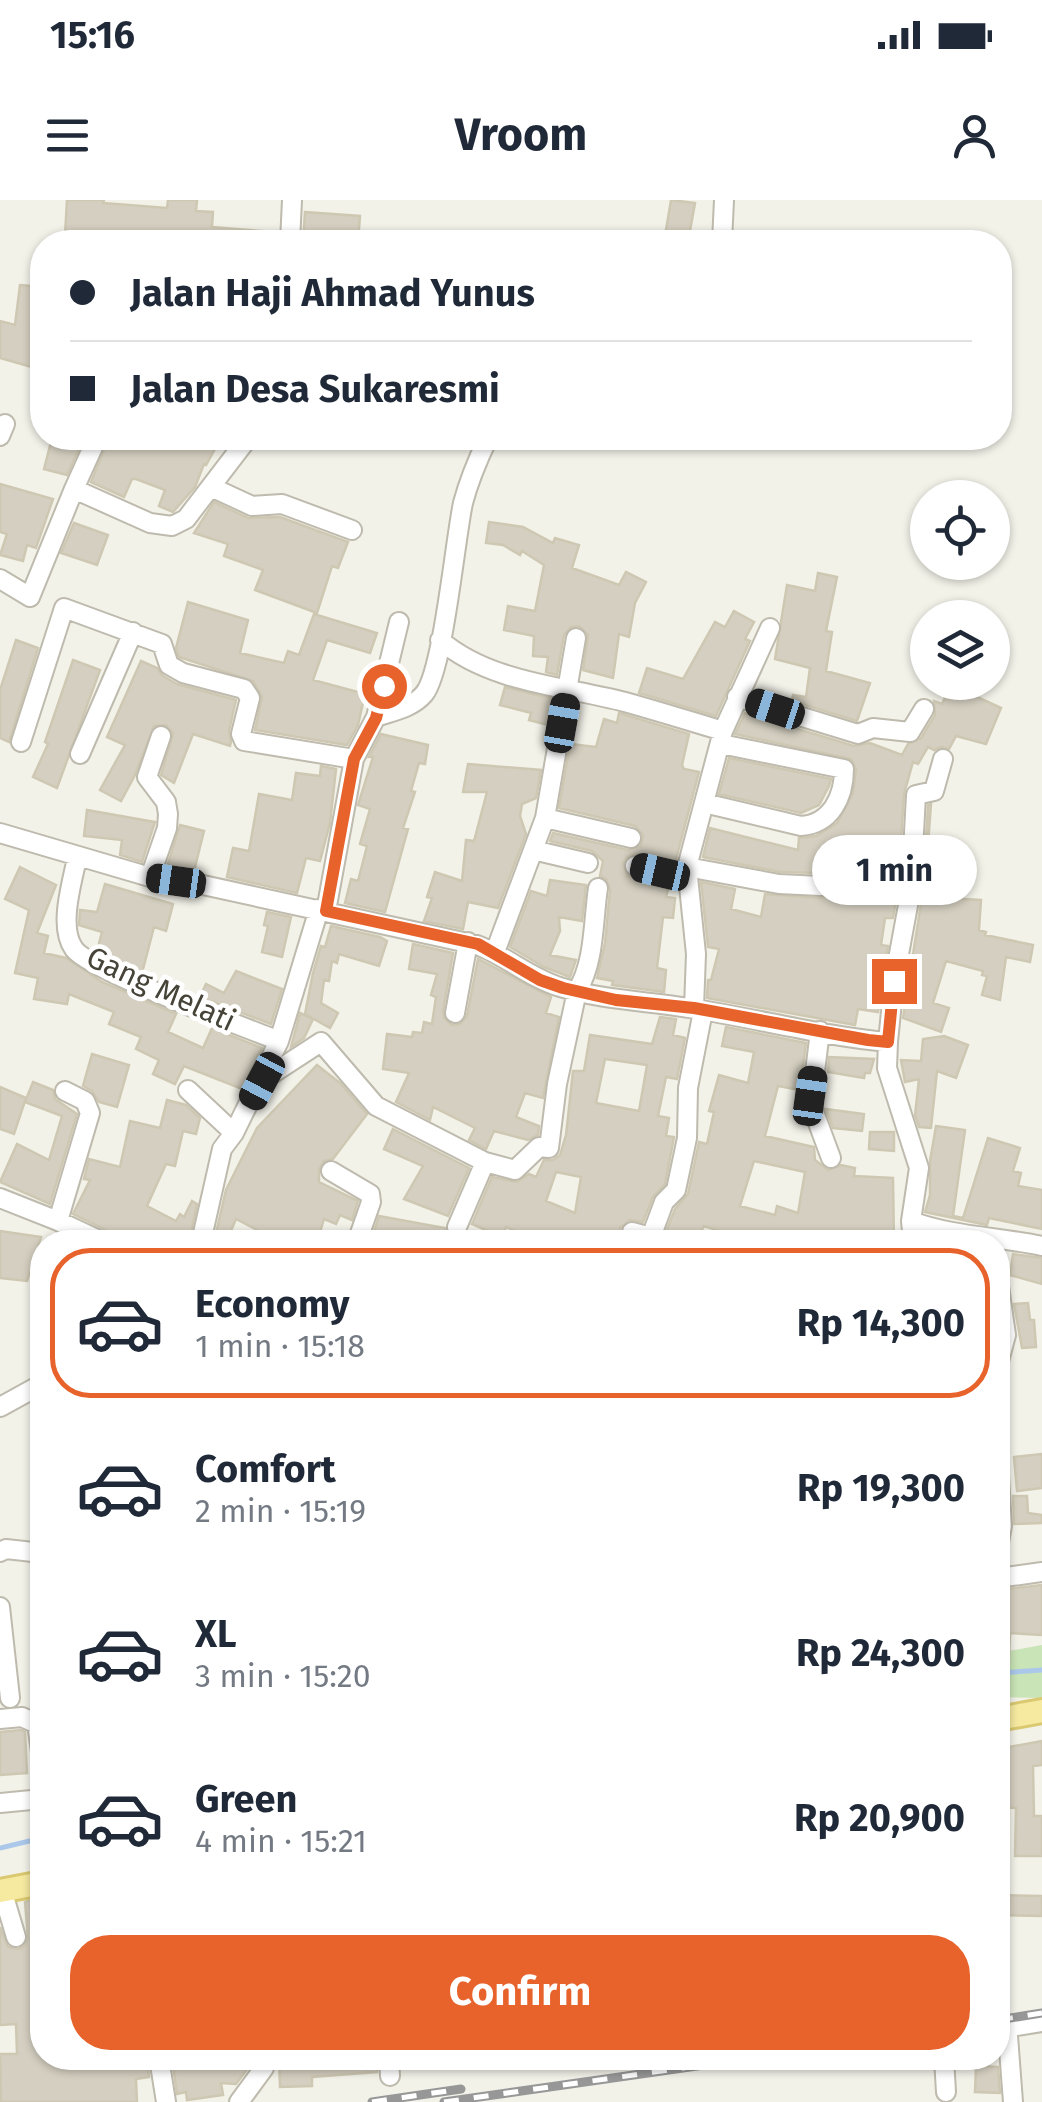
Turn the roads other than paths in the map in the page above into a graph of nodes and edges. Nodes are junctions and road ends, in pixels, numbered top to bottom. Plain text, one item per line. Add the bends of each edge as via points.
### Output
1 (292, 200) edge
2 (724, 200) edge
3 (291, 230) edge
4 (723, 230) edge
5 (92, 450) edge
6 (239, 450) edge
7 (482, 450) edge
8 (211, 487) junction
9 (74, 489) junction
10 (352, 530) dead end
11 (0, 579) edge
12 (30, 597) junction
13 (64, 608) junction
14 (398, 622) dead end
15 (770, 628) dead end
16 (133, 632) junction
17 (576, 638) dead end
18 (440, 640) junction
19 (568, 691) junction
20 (737, 697) junction
21 (924, 709) dead end
22 (376, 718) junction
23 (161, 736) dead end
24 (722, 737) junction
25 (21, 742) dead end
26 (80, 754) dead end
27 (354, 759) junction
28 (943, 759) dead end
29 (704, 803) junction
30 (545, 818) junction
31 (0, 833) edge
32 (631, 838) dead end
33 (533, 850) junction
34 (77, 858) junction
35 (588, 863) dead end
36 (635, 866) dead end
37 (913, 866) junction
38 (687, 872) junction
39 (150, 877) junction
40 (598, 888) dead end
41 (322, 910) junction
42 (468, 942) junction
43 (495, 952) junction
44 (577, 991) junction
45 (698, 1010) junction
46 (455, 1013) dead end
47 (820, 1030) junction
48 (279, 1042) junction
49 (888, 1042) junction
50 (262, 1081) junction
51 (188, 1090) dead end
52 (66, 1091) dead end
53 (234, 1134) junction
54 (830, 1158) dead end
55 (486, 1162) junction
56 (331, 1171) dead end
57 (0, 1198) edge
58 (58, 1220) junction
59 (911, 1221) junction
60 (457, 1227) dead end
61 (78, 1230) edge
62 (204, 1230) edge
63 (361, 1230) edge
64 (654, 1230) edge
65 (912, 1230) edge
66 (939, 1230) edge
67 (1010, 1241) edge
68 (1042, 1246) edge
69 (30, 1391) edge
70 (0, 1407) edge
71 (0, 1552) edge
72 (30, 1552) edge
73 (1042, 1572) edge
74 (1010, 1576) edge
75 (0, 1607) edge
76 (10, 1698) dead end
77 (1042, 1711) edge
78 (1010, 1717) edge
79 (0, 1720) edge
80 (30, 1721) edge
81 (30, 1800) edge
82 (0, 1803) edge
83 (30, 1882) edge
84 (1, 1890) edge
85 (16, 1937) dead end
86 (1042, 2022) edge
87 (1010, 2027) edge
88 (1010, 2053) edge
89 (161, 2070) edge
90 (263, 2070) edge
91 (945, 2070) edge
92 (946, 2092) dead end
93 (166, 2102) edge
94 (239, 2102) edge
95 (1013, 2102) edge

1 - 3 street
2 - 4 street
5 - 9 street
6 - 8 street
7 - 18 street via 463,506
8 - 9 street via 172,526
8 - 10 street via 252,506 282,504
9 - 12 street
11 - 12 street
12 - 13 street
13 - 16 street
13 - 25 street
14 - 22 street
15 - 20 street
16 - 26 street
16 - 27 street via 162,644 170,664 183,673 244,689 250,698 244,741
17 - 19 street
18 - 19 street via 488,668
18 - 22 street via 428,690 414,705
19 - 24 street via 621,701
19 - 30 street
20 - 21 street via 858,734 873,728 910,732
20 - 24 street
22 - 27 street
23 - 39 street via 146,777 166,802 167,828
24 - 29 street
24 - 29 street via 844,770 844,790 825,820 813,826
27 - 41 street
28 - 37 street via 934,791 916,796
29 - 38 street
30 - 32 street
30 - 33 street
31 - 34 street
33 - 35 street
33 - 43 street
34 - 39 street
34 - 48 street, Gang Melati via 68,914 74,949 121,976
36 - 38 street
37 - 38 street via 821,886
37 - 49 street
38 - 45 street
39 - 41 street
40 - 44 street
41 - 42 street
41 - 48 street
42 - 43 street
42 - 46 street
43 - 44 street via 540,980
44 - 45 street
44 - 55 street via 549,1148 539,1147 514,1170
45 - 47 street
45 - 64 street via 687,1138 676,1190
47 - 49 street
47 - 54 street via 810,1104
48 - 50 street
49 - 59 street via 887,1068 919,1168
50 - 53 street
50 - 55 street via 321,1042 370,1100
51 - 53 street
52 - 58 street via 90,1112
53 - 62 street via 222,1149
55 - 60 street
56 - 63 street via 370,1194
57 - 58 street
58 - 61 street
59 - 65 street
59 - 66 street
67 - 68 street
69 - 70 street
71 - 72 street
73 - 74 street
75 - 76 street
77 - 78 main road
79 - 80 street
81 - 82 street
83 - 84 main road
84 - 85 street
86 - 87 street
88 - 95 street
89 - 93 street
90 - 94 street
91 - 92 street

